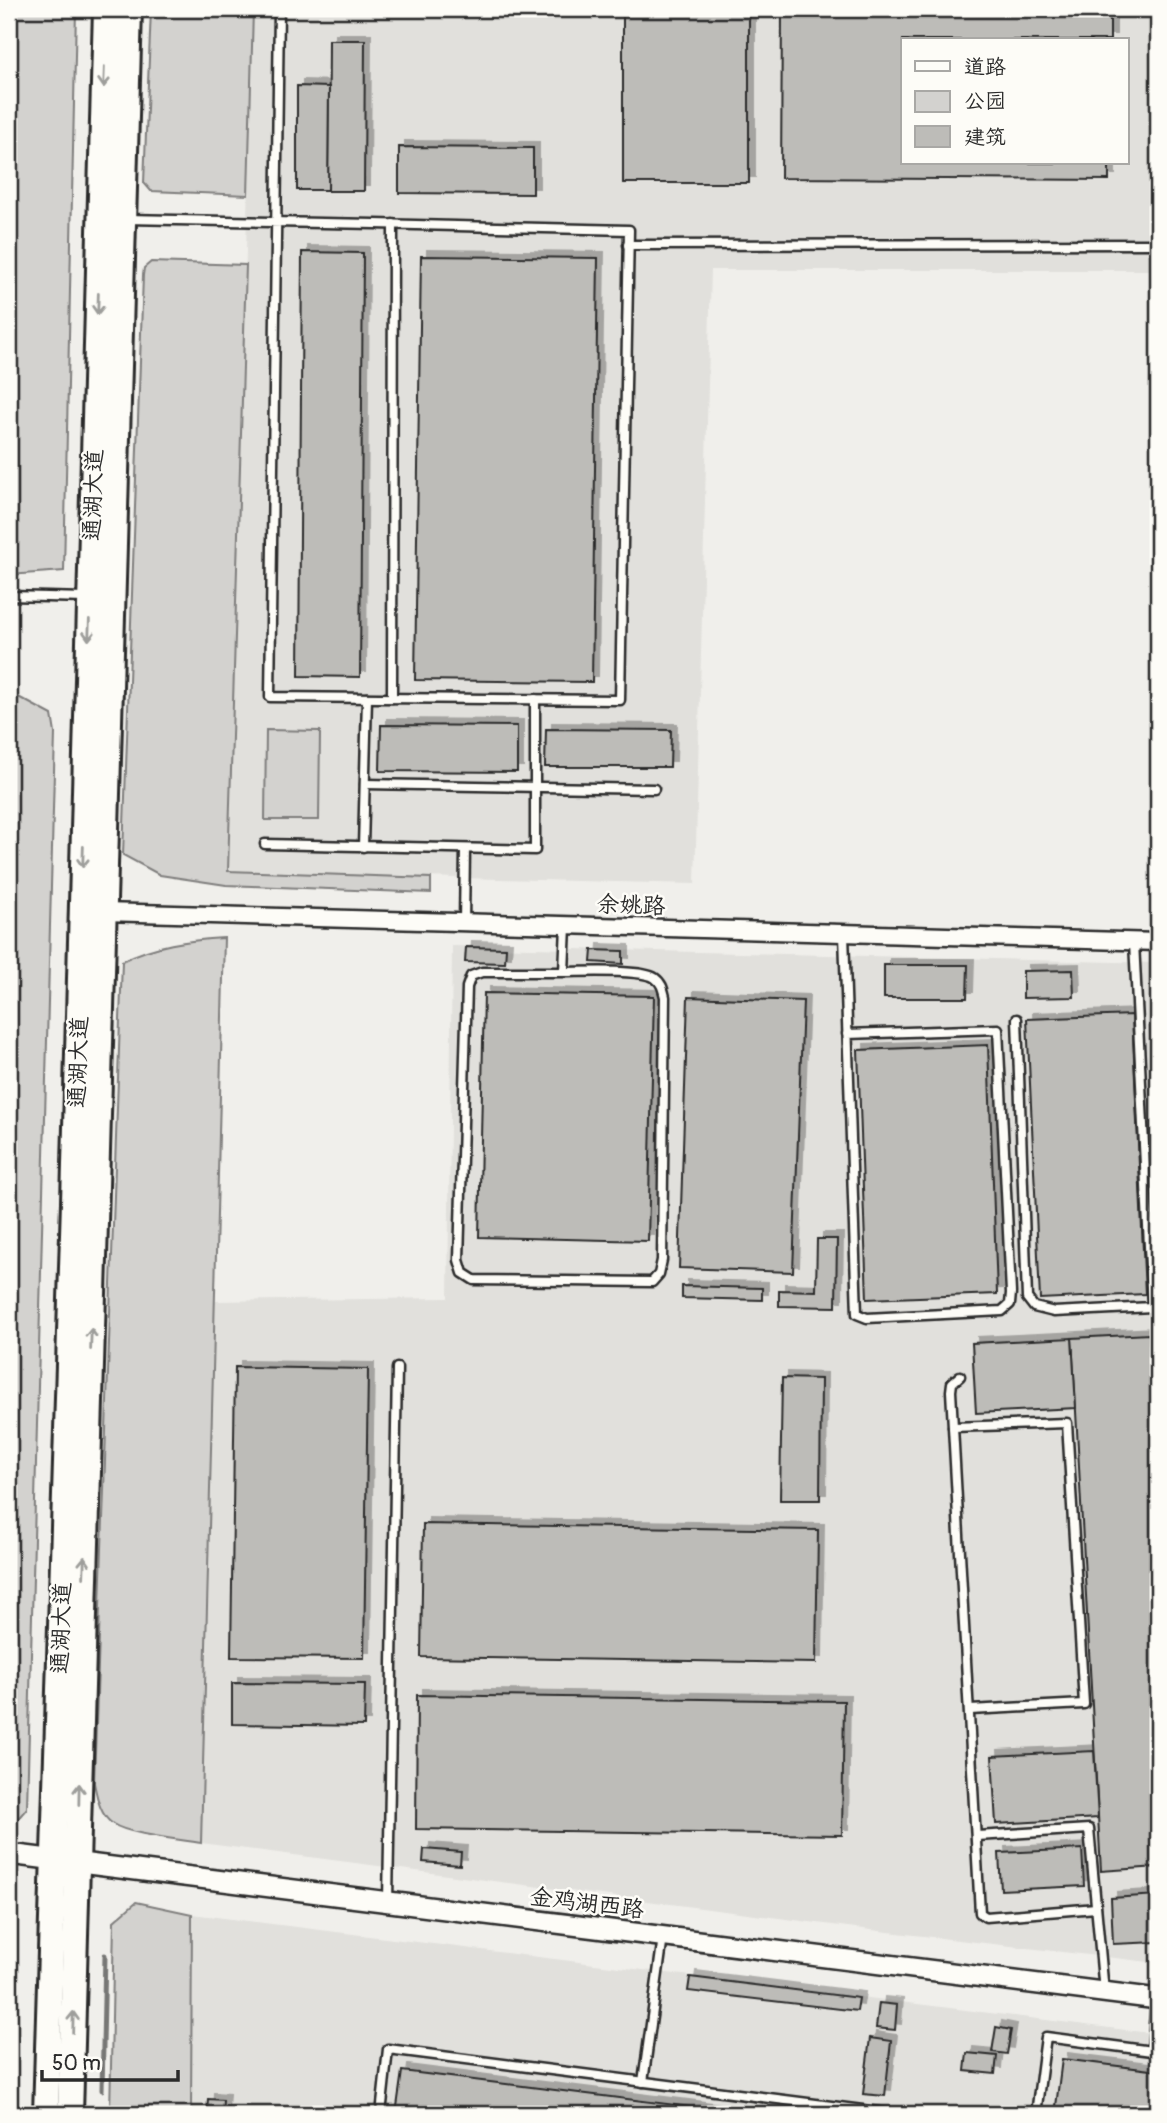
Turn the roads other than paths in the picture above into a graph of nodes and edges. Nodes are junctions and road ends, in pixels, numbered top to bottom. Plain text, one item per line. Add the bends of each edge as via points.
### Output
1 (106, 9) edge
2 (129, 9) edge
3 (279, 9) edge
4 (123, 219) junction
5 (276, 222) junction
6 (393, 224) junction
7 (1158, 244) edge
8 (628, 246) junction
9 (9, 596) edge
10 (90, 598) junction
11 (367, 698) junction
12 (392, 698) junction
13 (535, 699) junction
14 (365, 785) junction
15 (535, 787) junction
16 (654, 789) dead end
17 (265, 844) dead end
18 (363, 846) junction
19 (465, 849) junction
20 (103, 912) junction
21 (464, 923) junction
22 (566, 926) junction
23 (844, 934) junction
24 (1134, 942) junction
25 (1158, 942) edge
26 (565, 972) junction
27 (1017, 1019) dead end
28 (1158, 1026) edge
29 (847, 1034) junction
30 (1158, 1069) edge
31 (397, 1368) dead end
32 (960, 1376) dead end
33 (953, 1427) junction
34 (970, 1710) junction
35 (977, 1836) junction
36 (9, 1854) edge
37 (65, 1861) junction
38 (388, 1902) junction
39 (1096, 1909) junction
40 (663, 1937) junction
41 (1104, 1992) junction
42 (1157, 1999) edge
43 (1152, 2051) junction
44 (1157, 2060) edge
45 (643, 2082) junction
46 (46, 2114) edge
47 (70, 2114) edge
48 (381, 2114) edge
49 (894, 2114) edge
50 (1036, 2114) edge

1 -> 10 main road, 通湖大道
2 - 4 main road, 通湖大道
3 - 5 lane
4 - 5 lane
4 - 20 main road, 通湖大道
5 - 6 lane
5 - 11 lane via 270,697
6 - 8 lane via 628,230
6 - 12 lane
7 - 8 lane
8 - 13 lane via 620,700
9 - 10 lane
10 -> 37 main road, 通湖大道
11 - 12 lane
11 - 14 lane
12 - 13 lane
13 - 15 lane
14 - 15 lane
14 - 18 lane
15 - 16 lane
15 - 19 lane via 535,850
17 - 18 lane
18 - 19 lane
19 - 21 lane
20 - 21 street, 余姚路
37 -> 20 main road, 通湖大道
21 - 22 street, 余姚路
22 - 23 street, 余姚路
22 - 26 lane
23 - 24 street, 余姚路
23 - 29 lane
24 - 25 street, 余姚路
24 - 27 lane via 1152,1307 1054,1312 1034,1307 1027,1298
26 - 26 lane via 482,972 471,976 467,987 459,1260 463,1273 474,1280 652,1282 662,1260 662,985 653,976 639,973
28 - 30 lane
29 - 29 lane via 857,1314 867,1318 1002,1311 1010,1304 1011,1293 999,1029
31 - 38 lane
32 - 33 lane via 952,1383
33 - 34 lane
33 - 34 lane via 1067,1423 1084,1704
34 - 35 lane
35 - 39 lane via 1089,1829
35 - 39 lane via 979,1906 986,1917
36 - 37 street, 金鸡湖西路
37 - 38 street, 金鸡湖西路
37 - 46 main road, 通湖大道
47 -> 37 main road, 通湖大道
38 - 40 street, 金鸡湖西路
39 - 41 lane
40 - 41 street, 金鸡湖西路
40 - 45 lane
41 - 42 street, 金鸡湖西路
42 - 43 lane
43 - 44 lane
43 - 50 lane via 1046,2036
45 - 48 lane via 388,2049
45 - 49 lane

